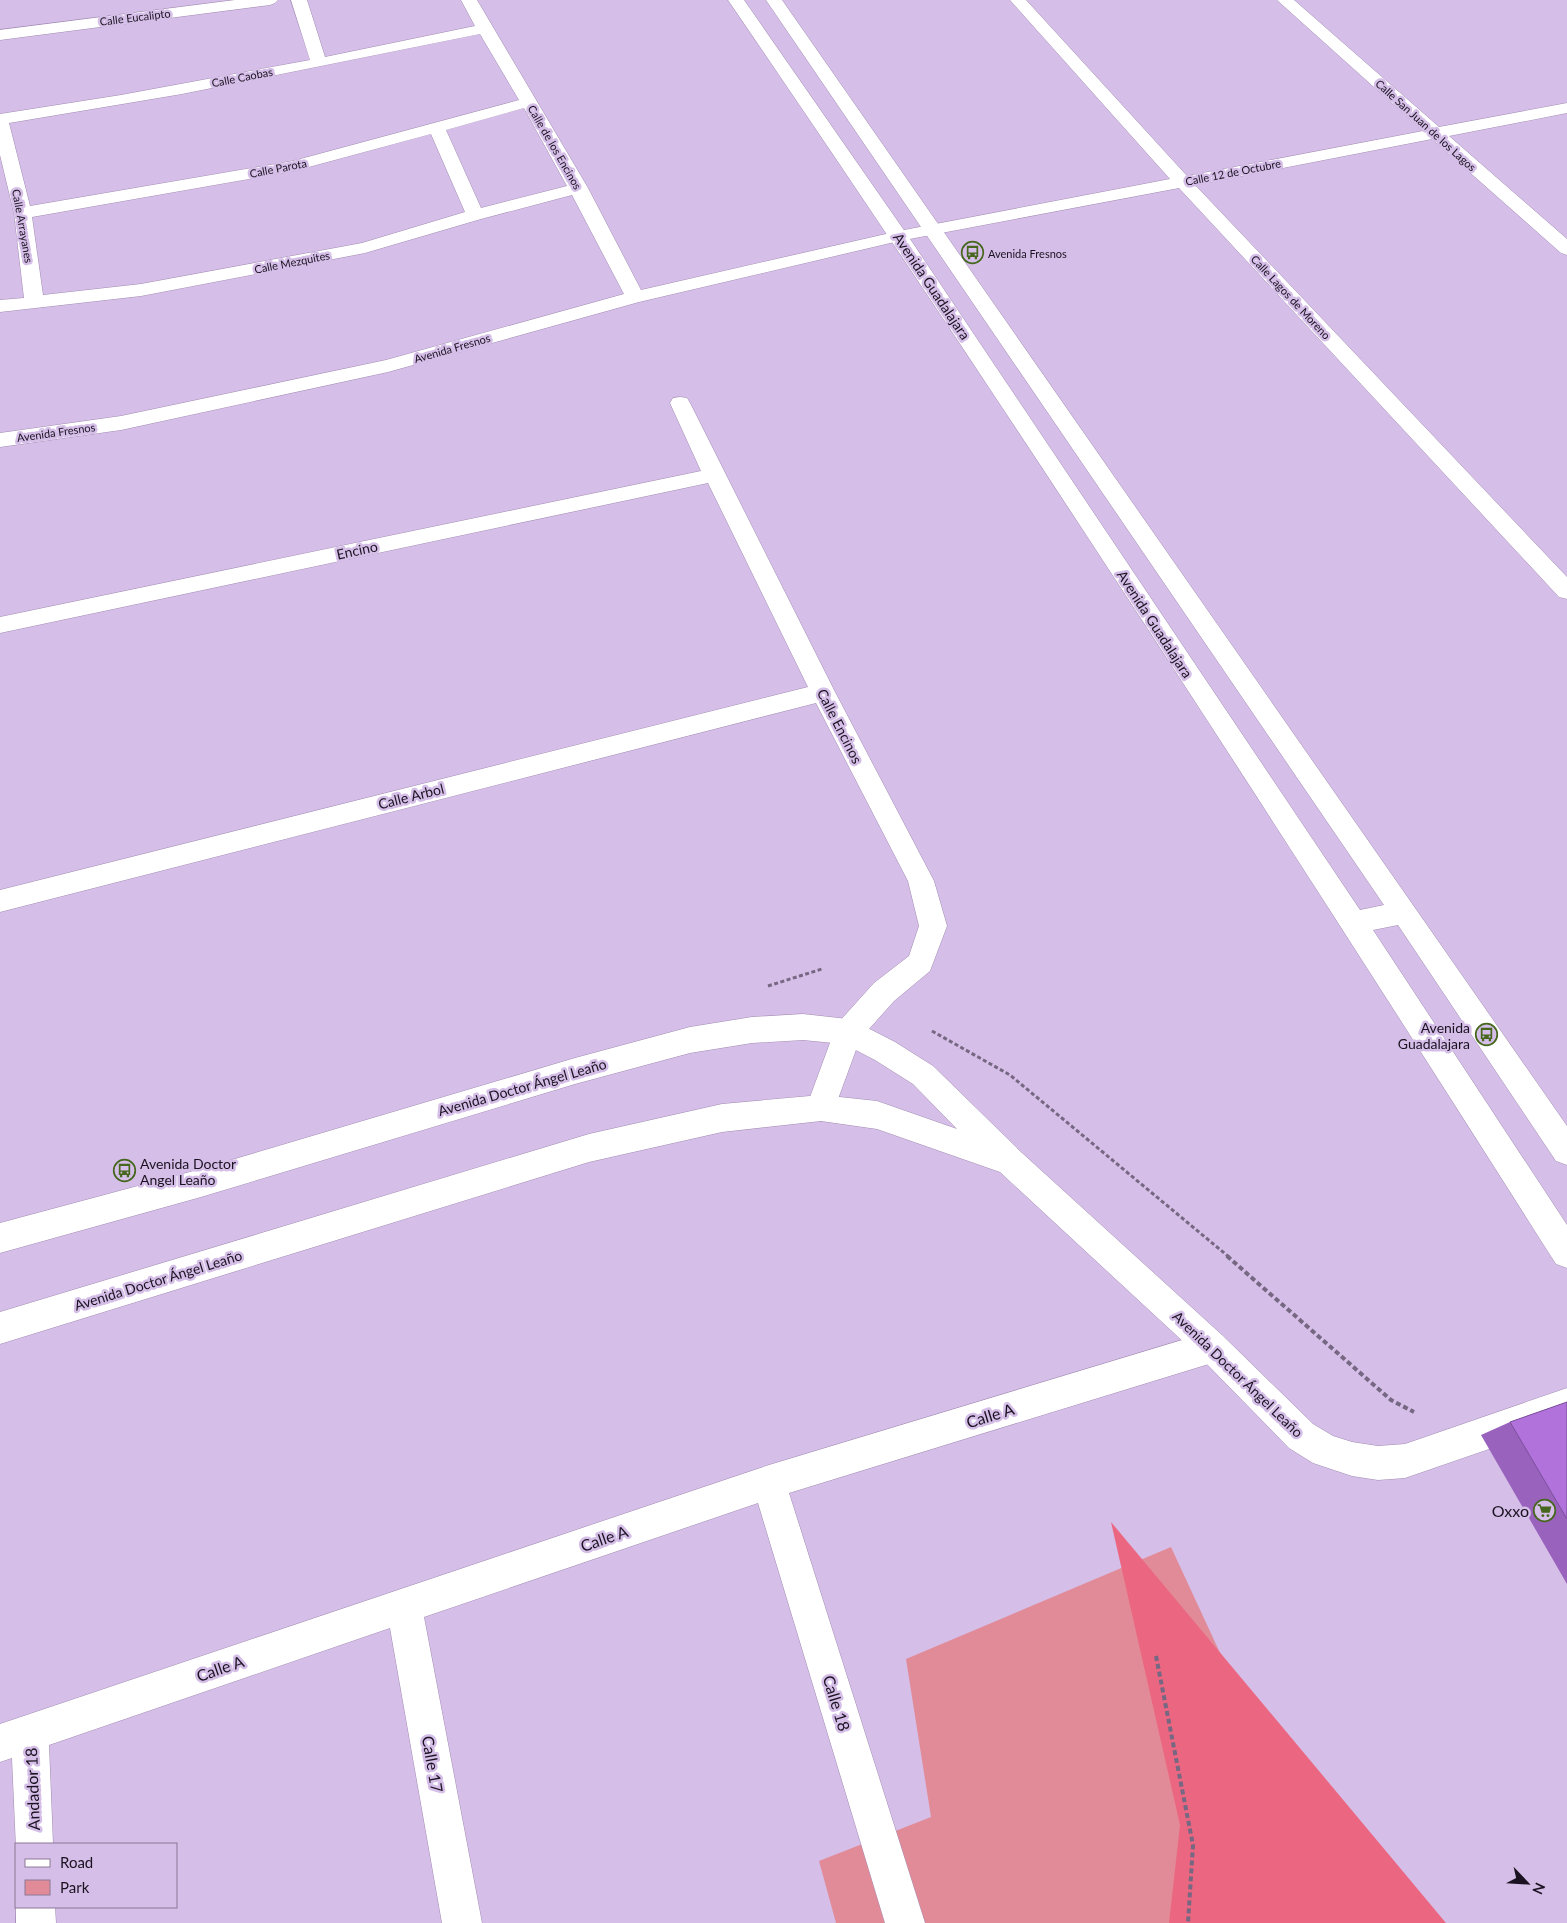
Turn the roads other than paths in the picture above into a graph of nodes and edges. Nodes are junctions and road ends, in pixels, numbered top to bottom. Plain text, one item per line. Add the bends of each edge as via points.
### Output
1 (270, 0) edge
2 (299, 0) edge
3 (469, 0) edge
4 (736, 0) edge
5 (774, 0) edge
6 (1018, 0) edge
7 (1285, 0) edge
8 (483, 29) junction
9 (0, 35) edge
10 (319, 63) junction
11 (529, 102) junction
12 (1567, 108) edge
13 (0, 120) edge
14 (437, 128) junction
15 (1434, 133) junction
16 (1182, 182) junction
17 (579, 188) junction
18 (23, 213) junction
19 (475, 215) junction
20 (932, 230) junction
21 (899, 236) junction
22 (1567, 250) edge
23 (635, 298) junction
24 (34, 303) junction
25 (0, 306) edge
26 (680, 403) dead end
27 (0, 440) edge
28 (714, 475) junction
29 (1567, 591) edge
30 (0, 625) edge
31 (823, 692) junction
32 (0, 901) edge
33 (1404, 912) junction
34 (1354, 923) junction
35 (848, 1032) junction
36 (821, 1108) junction
37 (1567, 1150) edge
38 (1011, 1163) junction
39 (0, 1238) edge
40 (1567, 1253) edge
41 (0, 1328) edge
42 (1212, 1347) junction
43 (1567, 1405) edge
44 (769, 1482) junction
45 (404, 1605) junction
46 (15, 1738) edge
47 (34, 1843) edge
48 (36, 1908) edge
49 (36, 1923) edge
50 (462, 1923) edge
51 (905, 1923) edge

1 - 9 street, Calle Eucalipto
2 - 10 street
3 - 8 street, Calle de los Encinos
4 - 21 street, Avenida Guadalajara
5 - 20 street
6 - 16 street, Calle Lagos de Moreno
7 - 15 street, Calle San Juan de los Lagos
8 - 10 street, Calle Caobas
8 - 11 street, Calle de los Encinos
10 - 13 street, Calle Caobas
11 - 14 street, Calle Parota
11 - 17 street, Calle de los Encinos
12 - 15 street, Calle 12 de Octubre
13 - 18 street, Calle Arrayanes
14 - 18 street, Calle Parota via 294,166
14 - 19 street
15 - 16 street, Calle 12 de Octubre
15 - 22 street, Calle San Juan de los Lagos
16 - 20 street, Calle 12 de Octubre
16 - 29 street, Calle Lagos de Moreno
17 - 19 street, Calle Mezquites
17 - 23 street, Calle de los Encinos
18 - 24 street, Calle Arrayanes
19 - 24 street, Calle Mezquites via 365,248 141,290
20 - 21 street, Calle 12 de Octubre
20 - 33 street
21 - 23 street, Avenida Fresnos
21 - 34 street, Avenida Guadalajara
23 - 27 street, Avenida Fresnos via 388,366 121,423
24 - 25 street, Calle Mezquites
26 - 28 street, Calle Encinos
28 - 30 street, Encino
28 - 31 street, Calle Encinos
31 - 32 street, Calle Arbol
31 - 35 street, Calle Encinos via 921,881 934,926 920,963 884,992
33 - 34 street
33 - 37 street
34 - 40 street, Avenida Guadalajara
35 - 36 street
35 - 38 street, Avenida Doctor Ángel Leaño via 923,1075
35 - 39 street, Avenida Doctor Ángel Leaño via 778,1028 690,1040 575,1070 201,1183
36 - 38 street, Avenida Doctor Ángel Leaño via 877,1115
36 - 41 street, Avenida Doctor Ángel Leaño via 722,1118 589,1148
38 - 42 street, Avenida Doctor Ángel Leaño
42 - 43 street, Avenida Doctor Ángel Leaño via 1301,1436 1325,1451 1352,1459 1378,1463 1405,1461
42 - 44 street, Calle A
44 - 45 street, Calle A
44 - 51 street, Calle 18
45 - 46 street, Calle A
45 - 50 street, Calle 17
46 - 47 street, Andador 18
48 - 49 street

